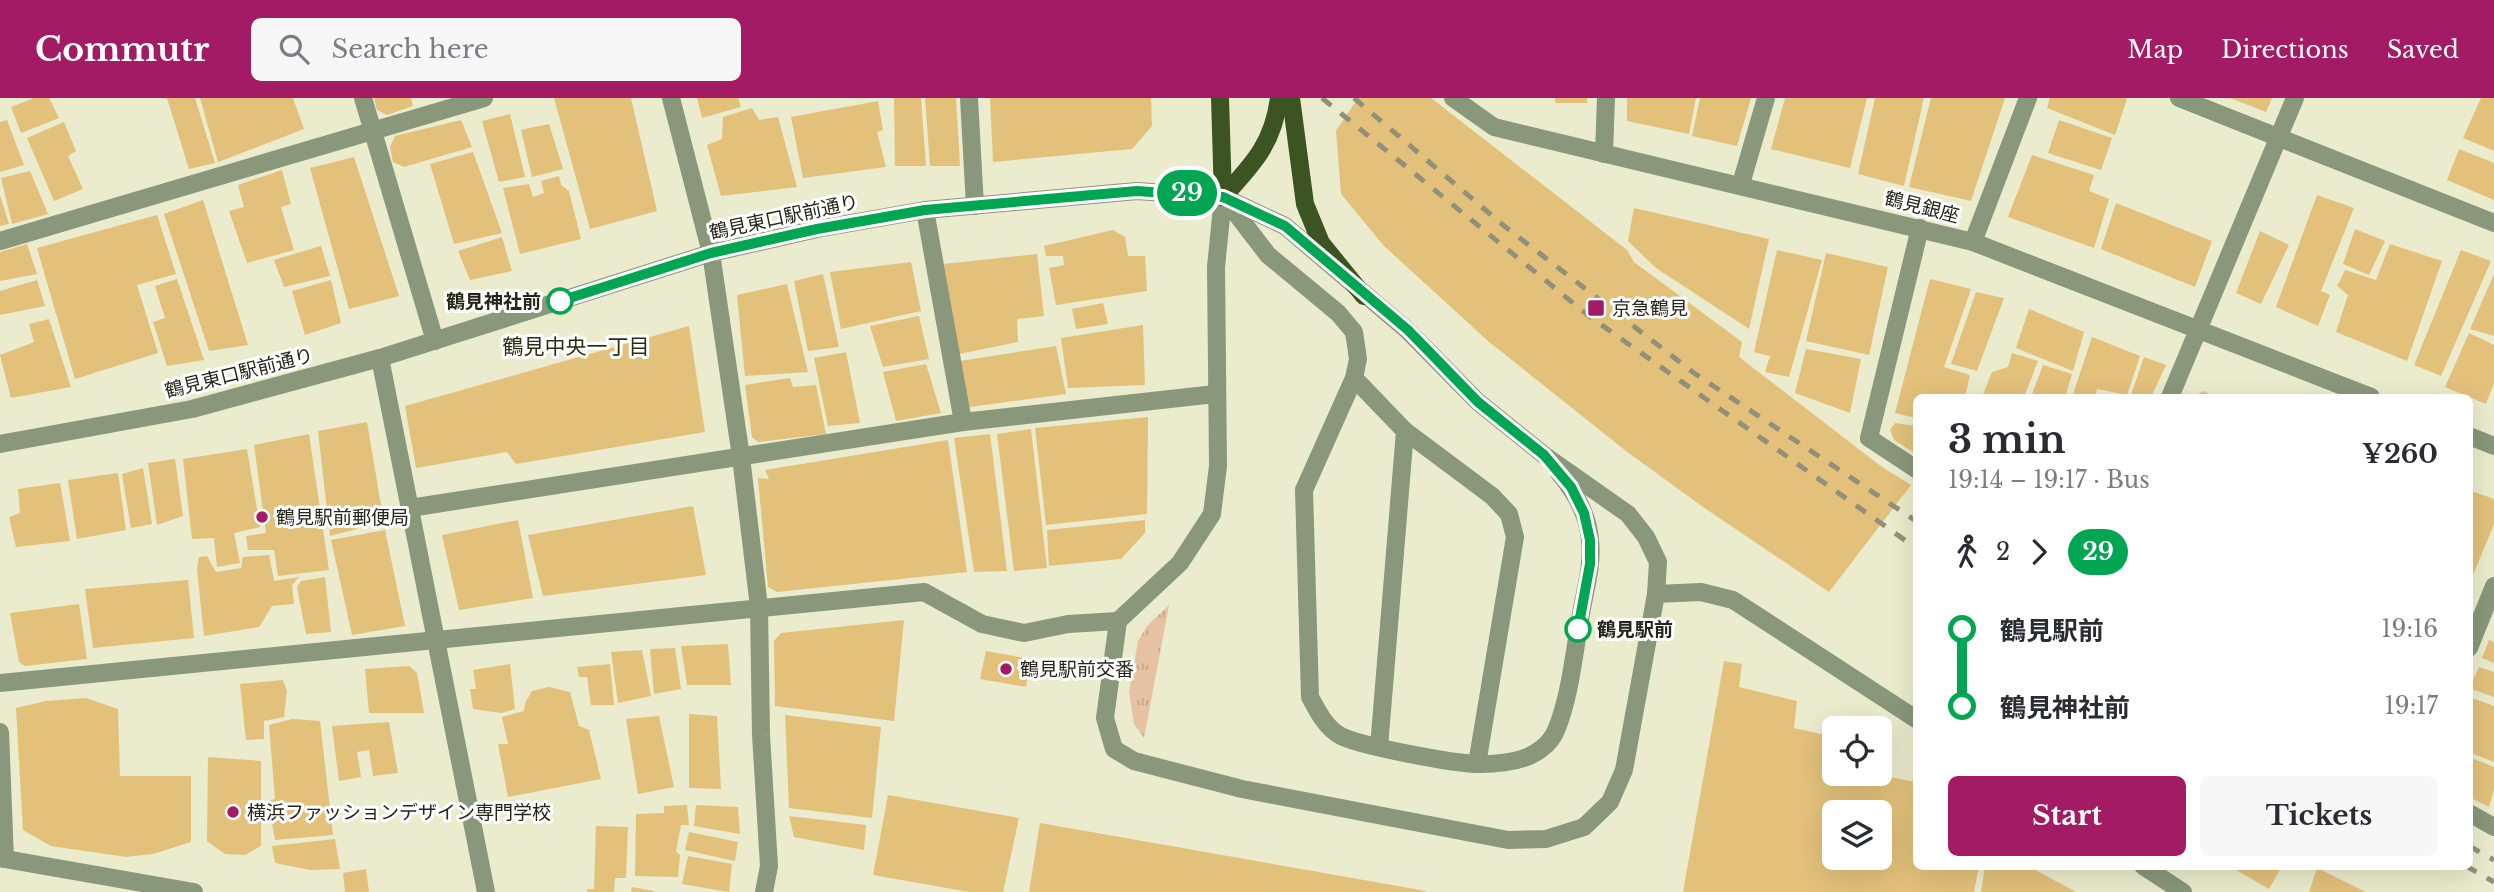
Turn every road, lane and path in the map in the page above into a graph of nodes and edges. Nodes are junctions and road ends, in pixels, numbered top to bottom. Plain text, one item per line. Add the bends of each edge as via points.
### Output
1 (363, 98) edge
2 (484, 98) edge
3 (671, 98) edge
4 (969, 98) edge
5 (1220, 98) edge
6 (1279, 98) edge
7 (1291, 98) edge
8 (1453, 98) edge
9 (1606, 98) edge
10 (1766, 98) edge
11 (2028, 98) edge
12 (2179, 98) edge
13 (2295, 98) edge
14 (373, 131) junction
15 (2277, 136) junction
16 (1604, 153) junction
17 (1741, 184) junction
18 (1223, 197) junction
19 (975, 206) junction
20 (925, 210) junction
21 (2494, 223) edge
22 (1920, 228) junction
23 (0, 241) edge
24 (1973, 242) junction
25 (711, 253) junction
26 (1364, 296) junction
27 (2197, 329) junction
28 (435, 341) junction
29 (380, 358) junction
30 (1354, 378) junction
31 (1215, 394) junction
32 (2171, 394) edge
33 (2363, 394) edge
34 (963, 422) junction
35 (1405, 430) junction
36 (2473, 437) edge
37 (2492, 441) edge
38 (0, 444) edge
39 (1544, 455) junction
40 (741, 457) junction
41 (1913, 467) edge
42 (410, 508) junction
43 (2494, 586) edge
44 (1656, 594) junction
45 (758, 607) junction
46 (1118, 621) junction
47 (2473, 635) edge
48 (434, 642) junction
49 (0, 683) edge
50 (1913, 717) edge
51 (0, 732) edge
52 (1379, 747) junction
53 (1477, 764) junction
54 (2473, 815) edge
55 (2494, 827) edge
56 (3, 859) edge
57 (2149, 870) edge
58 (194, 892) edge
59 (486, 892) edge
60 (764, 892) edge
61 (2183, 892) edge

1 - 14 street
2 - 14 street
3 - 25 street
4 - 19 street
5 - 18 main road
6 - 18 main road via 1277,117 1260,156
7 - 26 main road via 1306,204 1321,243
8 - 16 street, 鶴見銀座 via 1494,127
9 - 16 street
10 - 17 street
11 - 24 street
12 - 15 street
13 - 15 street
14 - 23 street
14 - 28 street
15 - 21 street
15 - 27 street
16 - 17 street, 鶴見銀座
17 - 22 street, 鶴見銀座
18 - 19 street, 鶴見東口駅前通り via 1137,191
18 - 26 street via 1285,226
18 - 30 street via 1268,255 1354,332 1358,359
18 - 31 street via 1216,267
19 - 20 street, 鶴見東口駅前通り
20 - 25 street, 鶴見東口駅前通り
20 - 34 street
22 - 24 street, 鶴見銀座
22 - 41 street via 1868,438
24 - 27 street, 鶴見銀座
25 - 28 street, 鶴見東口駅前通り
25 - 40 street
26 - 39 street via 1408,330 1478,402
27 - 32 street
27 - 33 street, 鶴見銀座
28 - 29 street, 鶴見東口駅前通り
29 - 38 street, 鶴見東口駅前通り via 192,409
29 - 42 street
30 - 35 street
30 - 52 street via 1304,490 1308,671 1310,697 1321,719 1339,735
31 - 34 street
31 - 46 street via 1218,466 1212,514 1180,564
34 - 40 street
35 - 52 street
35 - 53 street via 1492,496 1509,514 1515,537
36 - 37 street
39 - 44 street via 1628,514 1658,562
39 - 53 street via 1571,487 1590,540 1590,564 1565,704 1556,732 1539,752 1508,763
40 - 42 street
40 - 45 street
42 - 48 street
43 - 47 street
44 - 46 street via 1624,771 1610,802 1584,827 1546,839 1495,838 1242,789 1134,761 1114,749 1105,718
44 - 50 street via 1701,592 1733,600
45 - 46 street via 924,592 982,624 1024,633
45 - 48 street
45 - 60 street via 769,866
48 - 49 street
48 - 59 street
51 - 56 street
52 - 53 street
54 - 55 street
56 - 58 street
57 - 61 street

